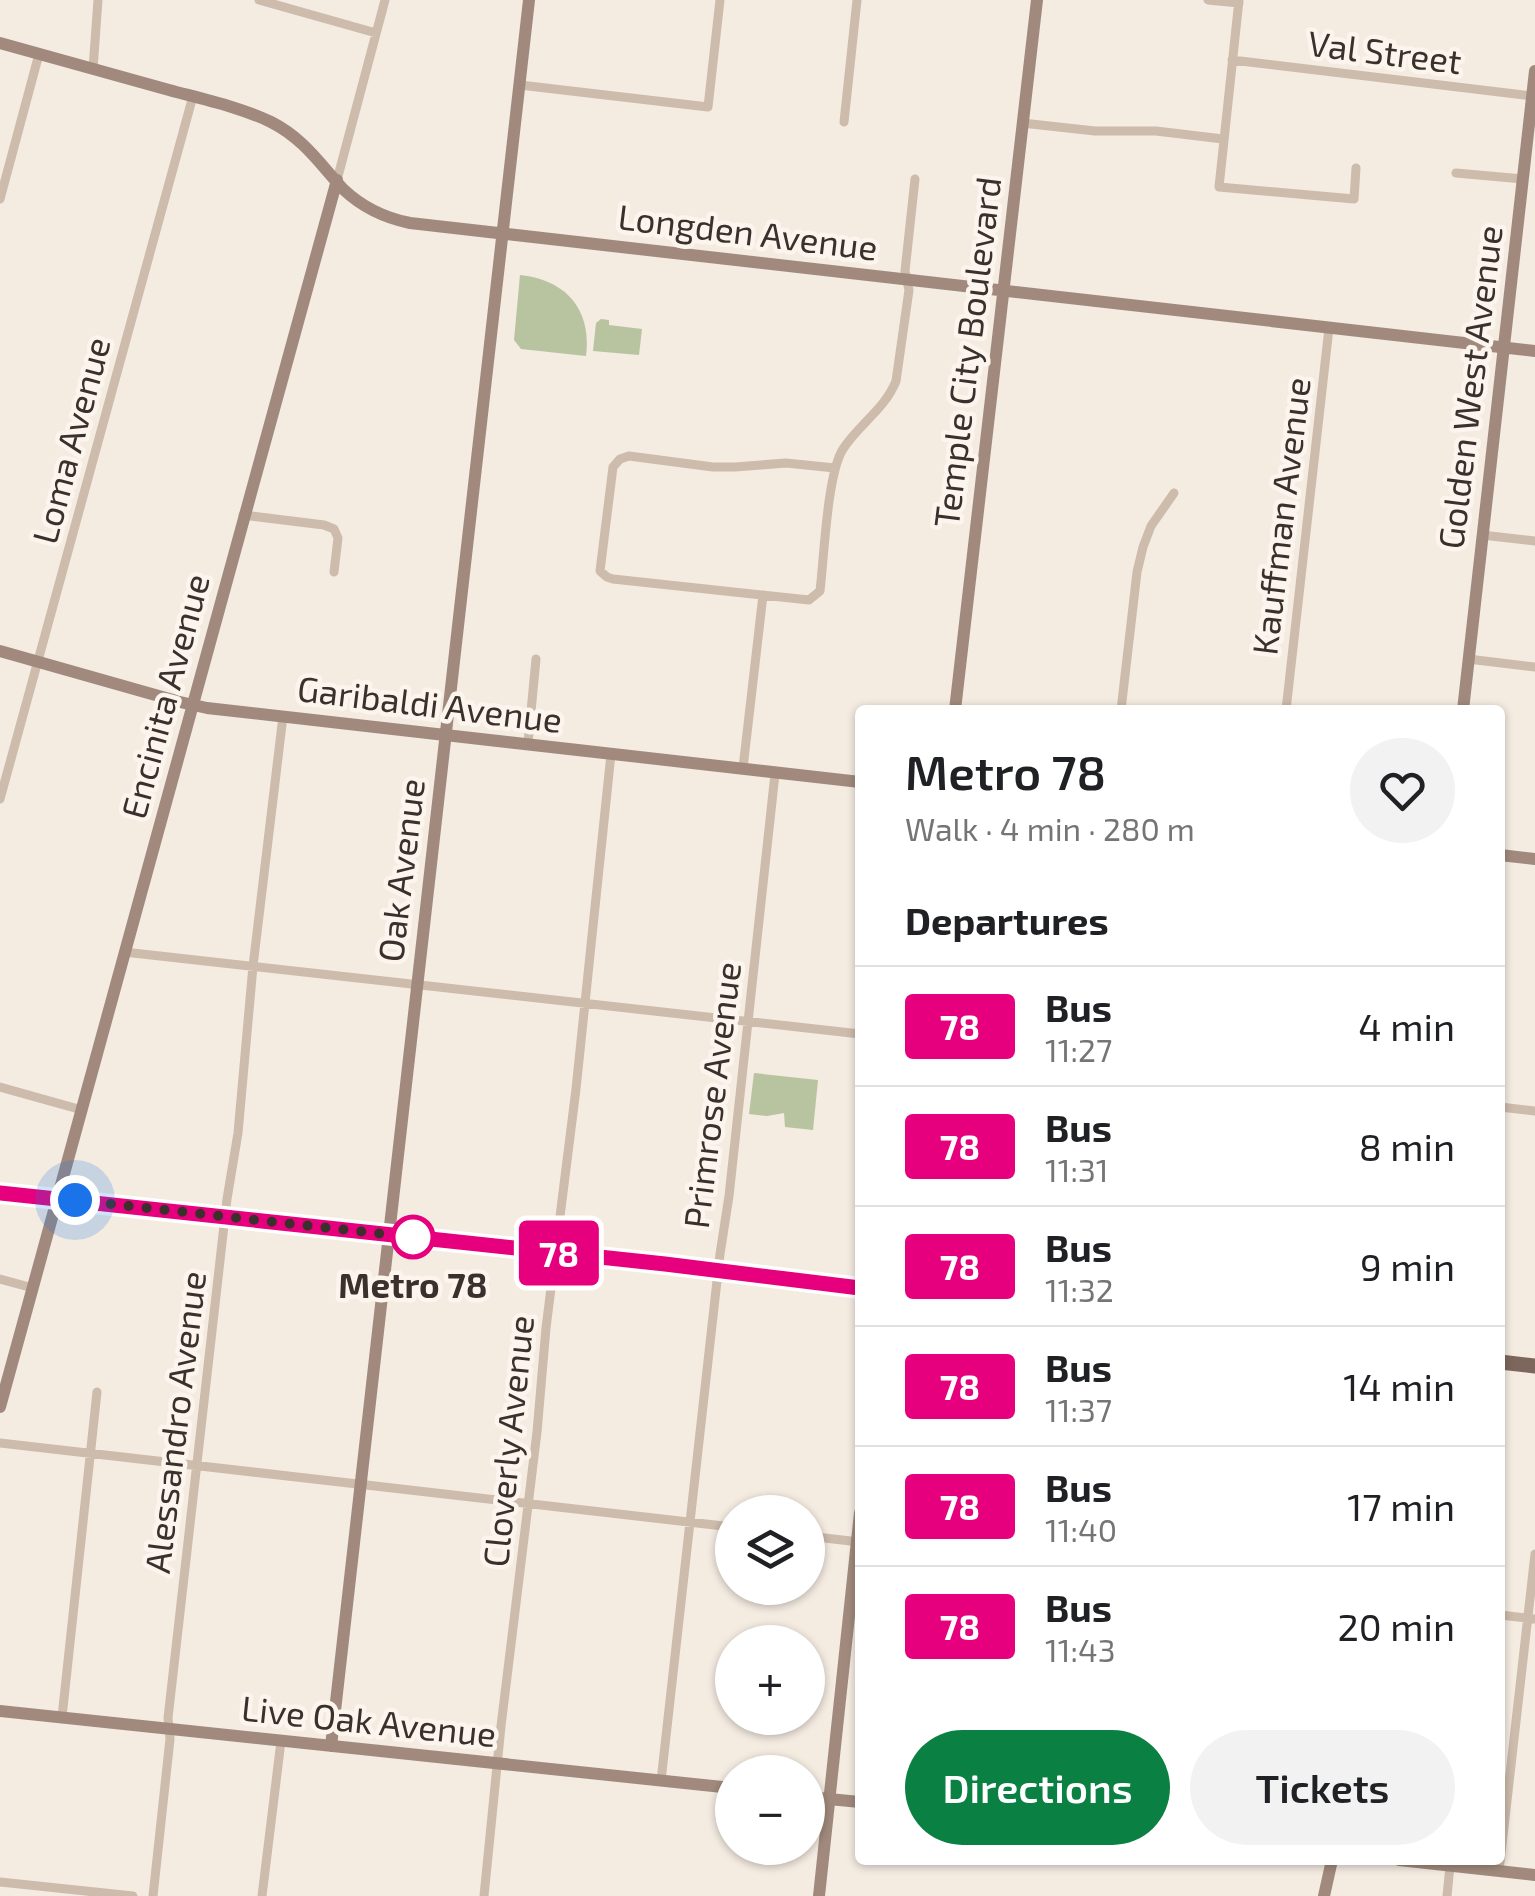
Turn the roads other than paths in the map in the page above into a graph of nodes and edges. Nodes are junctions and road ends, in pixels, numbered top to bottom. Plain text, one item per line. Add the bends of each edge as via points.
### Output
1 (98, 0) edge
2 (259, 0) edge
3 (385, 0) edge
4 (529, 0) edge
5 (720, 0) edge
6 (857, 0) edge
7 (1037, 0) edge
8 (1208, 0) edge
9 (1239, 2) edge
10 (376, 33) junction
11 (0, 43) edge
12 (39, 54) junction
13 (1232, 60) junction
14 (93, 68) junction
15 (1535, 71) edge
16 (520, 85) junction
17 (193, 96) junction
18 (1532, 96) junction
19 (844, 122) dead end
20 (1022, 123) junction
21 (1222, 139) junction
22 (1356, 168) dead end
23 (1456, 173) dead end
24 (915, 179) dead end
25 (337, 180) junction
26 (1523, 180) junction
27 (0, 199) edge
28 (502, 234) junction
29 (906, 280) junction
30 (1004, 292) junction
31 (1329, 328) junction
32 (1504, 348) junction
33 (1535, 351) edge
34 (835, 468) junction
35 (1174, 494) dead end
36 (244, 516) junction
37 (1482, 535) junction
38 (1535, 541) edge
39 (334, 572) dead end
40 (762, 596) junction
41 (0, 651) edge
42 (536, 659) dead end
43 (1468, 659) junction
44 (38, 662) junction
45 (1535, 667) edge
46 (194, 705) junction
47 (956, 705) edge
48 (1122, 705) edge
49 (1287, 705) edge
50 (1463, 705) edge
51 (283, 716) junction
52 (445, 734) junction
53 (528, 743) junction
54 (611, 754) junction
55 (744, 768) junction
56 (775, 774) junction
57 (855, 782) edge
58 (0, 799) edge
59 (1505, 856) edge
60 (1535, 859) edge
61 (124, 952) junction
62 (254, 966) junction
63 (417, 984) junction
64 (584, 1003) junction
65 (747, 1021) junction
66 (855, 1033) edge
67 (0, 1087) edge
68 (1505, 1108) edge
69 (82, 1110) junction
70 (1535, 1111) edge
71 (0, 1193) edge
72 (58, 1198) junction
73 (226, 1218) junction
74 (388, 1235) junction
75 (556, 1252) junction
76 (718, 1270) junction
77 (0, 1279) edge
78 (855, 1287) edge
79 (33, 1288) junction
80 (1505, 1363) edge
81 (1535, 1366) edge
82 (97, 1392) dead end
83 (0, 1408) edge
84 (0, 1443) edge
85 (91, 1454) junction
86 (197, 1466) junction
87 (360, 1485) junction
88 (528, 1504) junction
89 (690, 1523) junction
90 (715, 1526) edge
91 (825, 1538) edge
92 (855, 1542) edge
93 (1535, 1554) edge
94 (855, 1569) edge
95 (1505, 1616) edge
96 (1531, 1619) edge
97 (0, 1711) edge
98 (62, 1718) junction
99 (168, 1728) junction
100 (281, 1741) junction
101 (331, 1746) junction
102 (497, 1764) junction
103 (660, 1781) junction
104 (715, 1786) edge
105 (825, 1798) edge
106 (829, 1799) junction
107 (855, 1802) edge
108 (1505, 1824) edge
109 (1331, 1865) edge
110 (1442, 1865) edge
111 (1500, 1865) edge
112 (1450, 1866) junction
113 (1499, 1871) junction
114 (1535, 1874) edge
115 (0, 1882) edge
116 (133, 1896) edge
117 (153, 1896) edge
118 (262, 1896) edge
119 (484, 1896) edge
120 (820, 1896) edge
121 (1324, 1896) edge
122 (1447, 1896) edge

1 - 14 street
2 - 10 street
3 - 10 street, Encinita Avenue
4 - 16 street, Oak Avenue
5 - 16 street via 708,106
6 - 19 street
7 - 20 street, Temple City Boulevard
8 - 9 street
9 - 13 street
10 - 25 street, Encinita Avenue
11 - 12 street, Longden Avenue
12 - 14 street, Longden Avenue
12 - 27 street
13 - 18 street, Val Street
13 - 21 street
14 - 17 street, Longden Avenue
15 - 18 street, Golden West Avenue
16 - 28 street, Oak Avenue
17 - 25 street, Longden Avenue via 286,130
17 - 44 street, Loma Avenue
18 - 26 street, Golden West Avenue
20 - 21 street
20 - 30 street, Temple City Boulevard
21 - 22 street via 1219,187 1354,199
23 - 26 street
24 - 29 street
25 - 28 street, Longden Avenue via 391,219
25 - 36 street, Encinita Avenue
26 - 32 street, Golden West Avenue
28 - 29 street, Longden Avenue
28 - 52 street, Oak Avenue
29 - 30 street, Longden Avenue
29 - 34 street via 896,381 844,446
30 - 31 street, Longden Avenue
30 - 47 street, Temple City Boulevard
31 - 32 street, Longden Avenue
31 - 49 street, Kauffman Avenue
32 - 33 street, Longden Avenue
32 - 37 street, Golden West Avenue
34 - 40 street via 820,591 809,600
34 - 40 street via 786,462 735,468 629,456 613,467 602,574
35 - 48 street via 1142,547
36 - 39 street via 330,526 338,538
36 - 46 street, Encinita Avenue
37 - 38 street
37 - 43 street, Golden West Avenue
40 - 55 street
41 - 44 street, Garibaldi Avenue
42 - 53 street
43 - 45 street
43 - 50 street, Golden West Avenue
44 - 46 street, Garibaldi Avenue
44 - 58 street, Loma Avenue
46 - 51 street, Garibaldi Avenue
46 - 61 street, Encinita Avenue
51 - 52 street, Garibaldi Avenue
51 - 62 street, Alessandro Avenue
52 - 53 street, Garibaldi Avenue
52 - 63 street, Oak Avenue
53 - 54 street, Garibaldi Avenue
54 - 55 street, Garibaldi Avenue
54 - 64 street, Cloverly Avenue
55 - 56 street, Garibaldi Avenue
56 - 57 street, Garibaldi Avenue
56 - 65 street, Primrose Avenue
59 - 60 street
61 - 62 street
61 - 69 street, Encinita Avenue
62 - 63 street
62 - 73 street, Alessandro Avenue
63 - 64 street
63 - 74 street, Oak Avenue
64 - 65 street
64 - 75 street, Cloverly Avenue
65 - 66 street
65 - 76 street, Primrose Avenue
67 - 69 street
68 - 70 street
69 - 72 street, Encinita Avenue
71 - 72 main road
72 - 73 main road
72 - 79 street, Encinita Avenue
73 - 74 main road
73 - 86 street, Alessandro Avenue
74 - 75 main road
74 - 87 street, Oak Avenue
75 - 76 main road
75 - 88 street, Cloverly Avenue
76 - 78 main road
76 - 89 street, Primrose Avenue
77 - 79 street
79 - 83 street, Encinita Avenue
80 - 81 main road
82 - 85 street
84 - 85 street
85 - 86 street
85 - 98 street
86 - 87 street
86 - 99 street, Alessandro Avenue
87 - 88 street
87 - 101 street, Oak Avenue
88 - 89 street
88 - 102 street, Cloverly Avenue
89 - 90 street
89 - 103 street, Primrose Avenue
91 - 92 street
93 - 96 street
94 - 106 street
95 - 96 street
96 - 108 street
97 - 98 street, Live Oak Avenue
98 - 99 street, Live Oak Avenue
99 - 100 street, Live Oak Avenue
99 - 117 street, Alessandro Avenue
100 - 101 street, Live Oak Avenue
100 - 118 street
101 - 102 street, Live Oak Avenue
102 - 103 street, Live Oak Avenue
102 - 119 street, Cloverly Avenue
103 - 104 street, Live Oak Avenue
105 - 106 street
106 - 107 street
106 - 120 street
109 - 121 street
110 - 112 street
111 - 113 street
112 - 113 street
112 - 122 street
113 - 114 street
115 - 116 street

